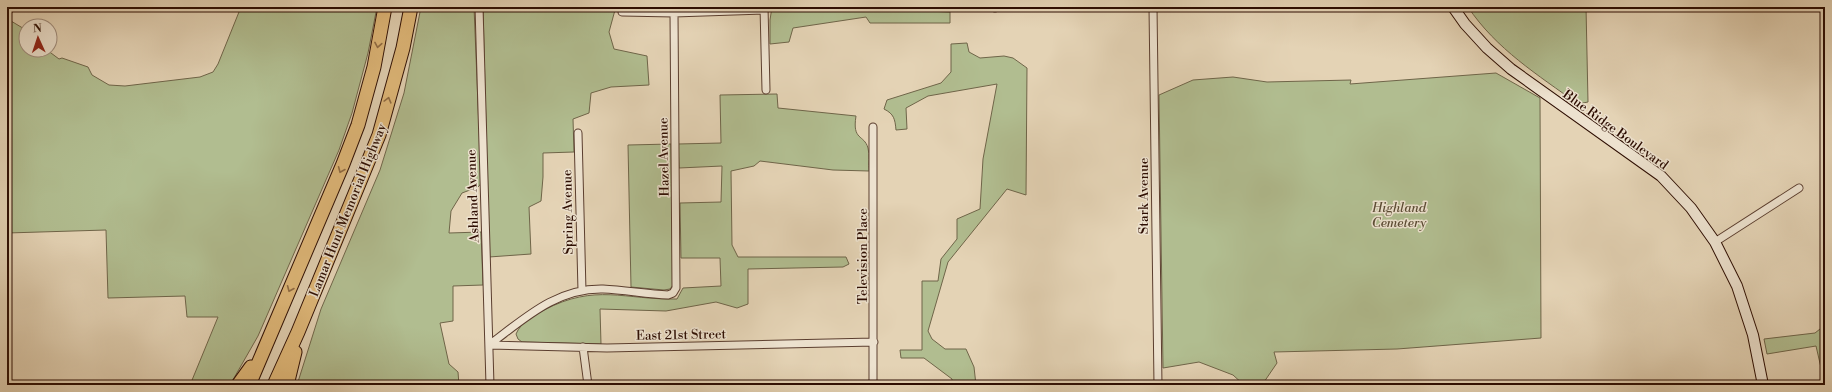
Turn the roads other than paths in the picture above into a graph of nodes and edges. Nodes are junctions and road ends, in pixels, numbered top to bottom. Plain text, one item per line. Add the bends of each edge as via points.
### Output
1 (385, 7) edge
2 (410, 7) edge
3 (479, 7) edge
4 (1152, 7) edge
5 (1453, 7) edge
6 (764, 9) edge
7 (622, 12) dead end
8 (674, 13) junction
9 (766, 90) dead end
10 (874, 126) dead end
11 (578, 133) dead end
12 (1799, 188) dead end
13 (1715, 242) junction
14 (582, 291) junction
15 (298, 332) junction
16 (874, 342) junction
17 (489, 345) junction
18 (583, 347) junction
19 (262, 353) junction
20 (238, 385) edge
21 (249, 385) edge
22 (274, 385) edge
23 (287, 385) edge
24 (490, 385) edge
25 (588, 385) edge
26 (873, 385) edge
27 (1158, 385) edge
28 (1763, 385) edge

1 -> 19 highway, Lamar Hunt Memorial Highway via 374,67 358,125 344,164
15 -> 2 highway, Lamar Hunt Memorial Highway via 379,135 403,48
3 - 17 street, Ashland Avenue
4 - 27 street, Stark Avenue
5 - 13 main road, Blue Ridge Boulevard via 1464,24 1486,48 1511,69 1661,176 1691,208
6 - 8 street
6 - 9 street
7 - 8 street
8 - 14 street, Hazel Avenue via 676,288 673,293 666,295 602,289
10 - 16 street, Television Place
11 - 14 street, Spring Avenue
12 - 13 street
13 - 28 main road, Blue Ridge Boulevard via 1745,307
14 - 17 street via 536,309
15 - 22 highway, Lamar Hunt Memorial Highway
15 - 23 highway
16 - 18 street, East 21st Street
16 - 26 street, Television Place
17 - 18 street, East 21st Street
17 - 24 street, Ashland Avenue
18 - 25 street
19 - 20 highway
19 - 21 highway, Lamar Hunt Memorial Highway

